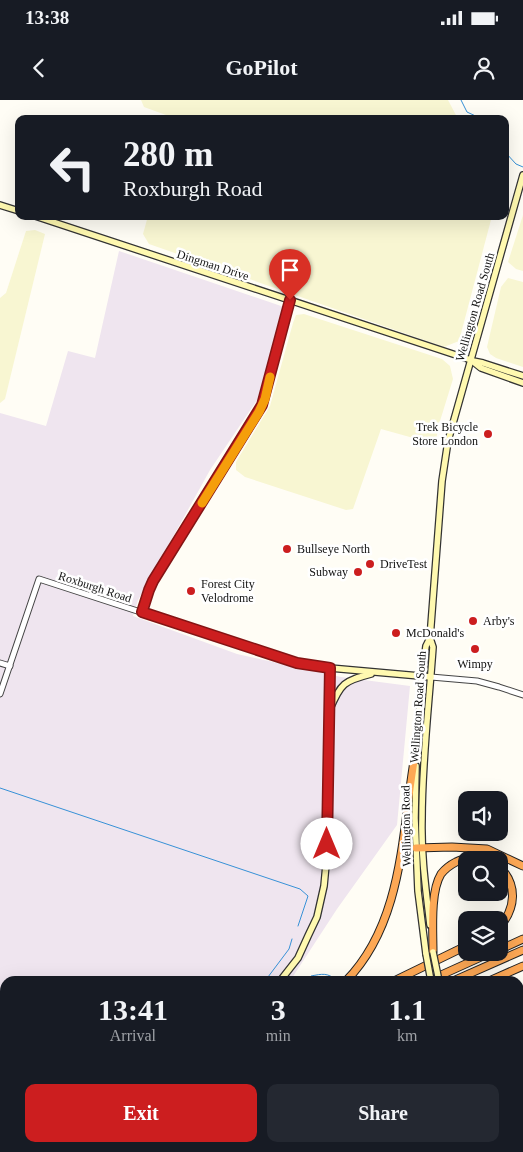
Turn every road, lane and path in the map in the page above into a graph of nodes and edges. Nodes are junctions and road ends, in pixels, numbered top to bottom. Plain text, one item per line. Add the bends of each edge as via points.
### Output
1 (523, 176) edge
2 (0, 205) edge
3 (15, 210) edge
4 (47, 220) edge
5 (290, 300) junction
6 (471, 360) junction
7 (523, 376) edge
8 (523, 383) edge
9 (142, 612) junction
10 (430, 638) junction
11 (0, 663) edge
12 (10, 666) junction
13 (330, 668) junction
14 (375, 673) junction
15 (422, 677) junction
16 (431, 677) junction
17 (0, 694) edge
18 (523, 695) edge
19 (329, 713) junction
20 (416, 748) junction
21 (419, 848) junction
22 (458, 860) edge
23 (523, 866) edge
24 (508, 876) edge
25 (508, 918) edge
26 (523, 939) edge
27 (508, 946) edge
28 (458, 950) edge
29 (523, 950) edge
30 (430, 953) junction
31 (472, 961) edge
32 (523, 966) edge
33 (284, 976) edge
34 (351, 976) edge
35 (404, 976) edge
36 (429, 976) edge
37 (437, 976) edge
38 (440, 976) edge
39 (464, 976) edge
40 (500, 976) edge

1 - 6 main road, Wellington Road South
2 - 3 main road
4 - 5 main road, Dingman Drive
5 - 6 main road, Dingman Drive
5 - 9 street via 262,405 156,576
6 - 7 main road, Dingman Drive
6 - 8 main road, Dingman Drive via 481,368
6 - 10 main road, Wellington Road South via 448,441 442,481
9 - 12 street, Roxburgh Road via 39,579
9 - 13 street, Roxburgh Road via 297,663
10 - 15 main road, Wellington Road
10 - 16 main road, Wellington Road South via 433,647
11 - 12 street
12 - 17 street
13 - 14 main road, Roxburgh Road
13 - 19 main road
14 - 15 main road, Roxburgh Road
14 - 19 main road via 342,685
15 - 16 main road, Roxburgh Road
15 - 20 main road, Wellington Road
16 - 18 street, Roxburgh Road via 477,681
16 - 21 main road, Wellington Road South
19 - 33 main road via 324,886 317,916 298,958
20 - 21 main road, Wellington Road
20 - 34 highway via 396,881 373,944
21 - 23 highway via 486,849
21 - 30 main road, Wellington Road South
22 - 30 highway via 441,874 436,887
24 - 25 highway via 512,888
26 - 27 highway
28 - 35 highway
29 - 39 highway
30 - 36 main road, Wellington Road South, bridge
30 - 37 main road, Wellington Road South, bridge
31 - 38 highway
32 - 40 highway

